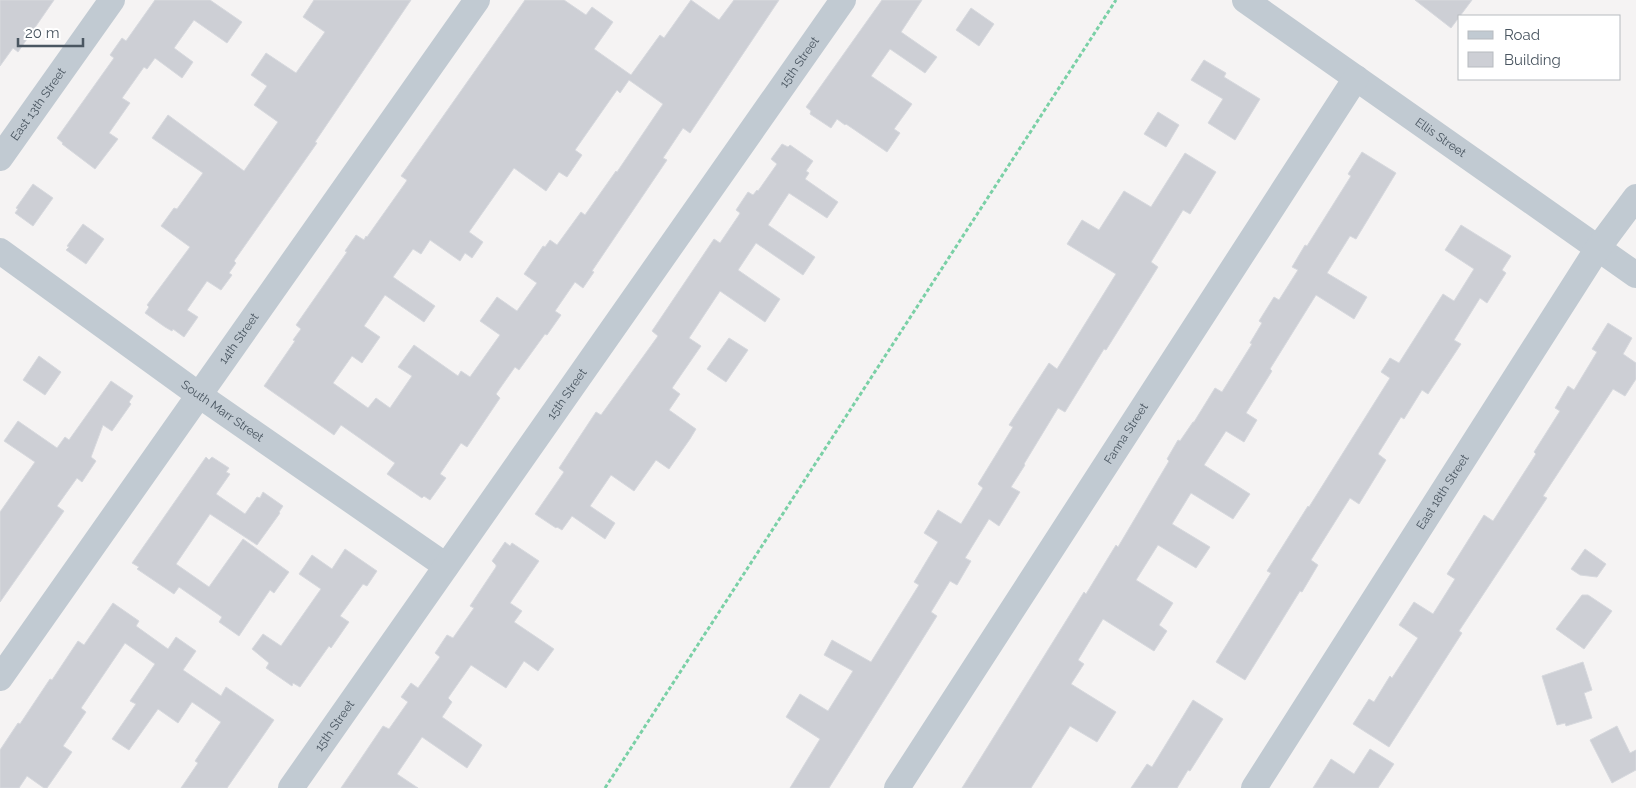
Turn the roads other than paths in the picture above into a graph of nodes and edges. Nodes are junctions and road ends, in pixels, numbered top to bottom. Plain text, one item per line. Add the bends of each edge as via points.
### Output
1 (112, 0) edge
2 (477, 0) edge
3 (843, 0) edge
4 (1244, 0) edge
5 (1356, 78) junction
6 (0, 158) edge
7 (1636, 197) edge
8 (1598, 248) junction
9 (0, 251) edge
10 (1636, 275) edge
11 (199, 396) junction
12 (446, 566) junction
13 (0, 678) edge
14 (291, 788) edge
15 (897, 788) edge
16 (1254, 788) edge

1 - 6 street, East 13th Street
2 - 11 street, 14th Street
3 - 12 street, 15th Street
4 - 5 street, Ellis Street
5 - 8 street, Ellis Street
5 - 15 street, Fanna Street
7 - 8 street, East 18th Street
8 - 10 street, Ellis Street
8 - 16 street, East 18th Street
9 - 11 street, South Marr Street
11 - 12 street, South Marr Street
11 - 13 street, 14th Street
12 - 14 street, 15th Street

